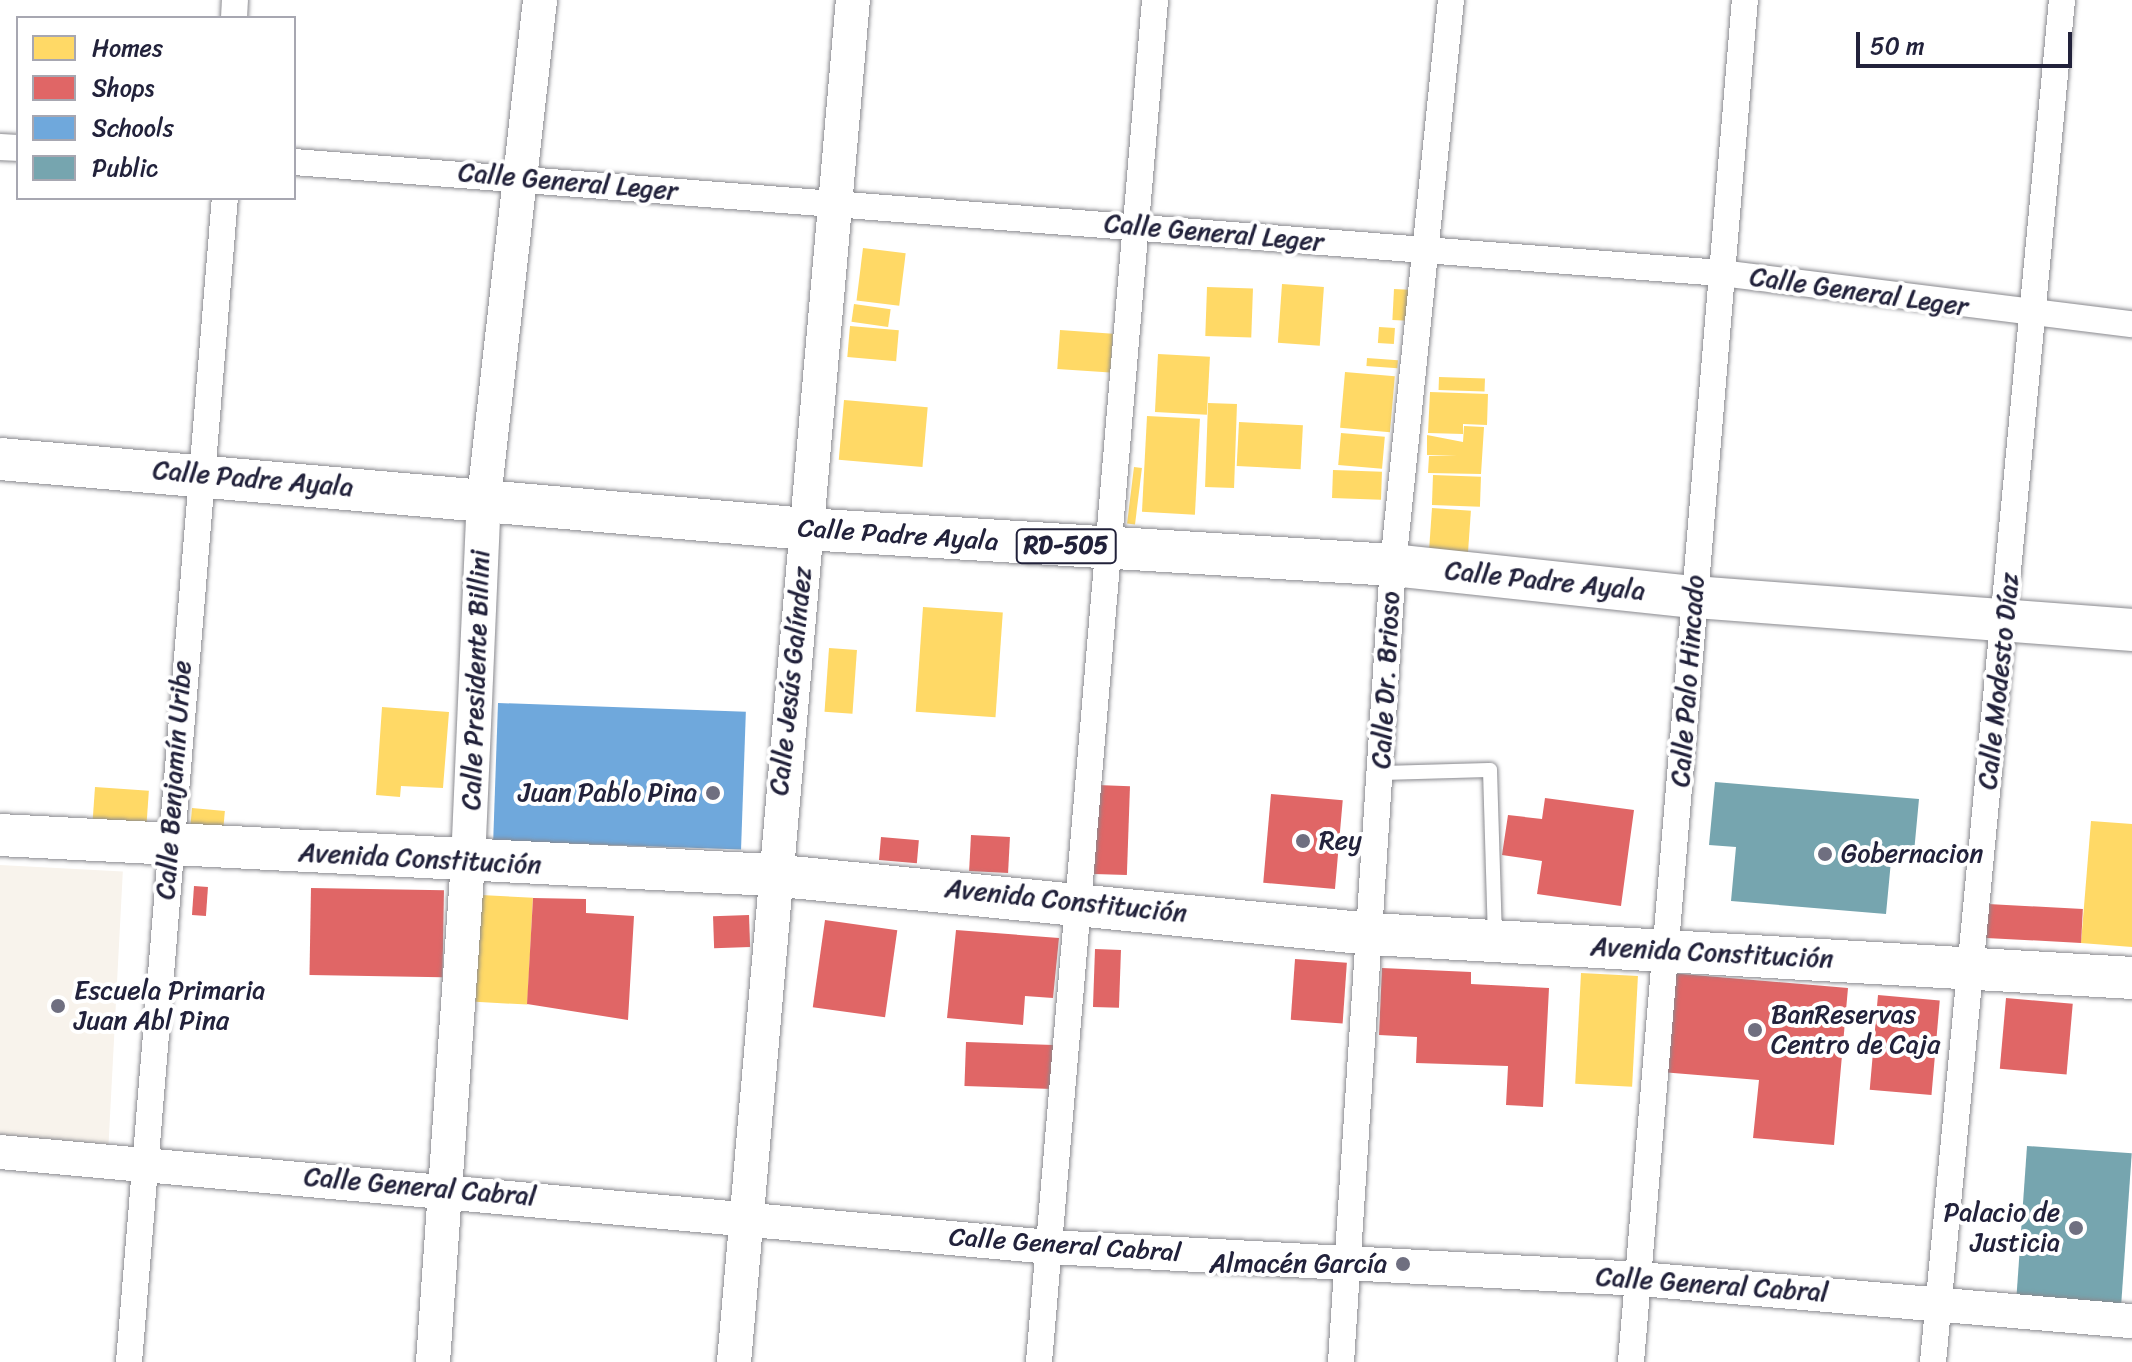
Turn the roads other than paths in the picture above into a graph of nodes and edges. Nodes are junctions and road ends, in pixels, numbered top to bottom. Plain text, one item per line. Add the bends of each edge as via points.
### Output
1 (540, 0) edge
2 (853, 0) edge
3 (1155, 0) edge
4 (1451, 0) edge
5 (1745, 0) edge
6 (2062, 0) edge
7 (296, 162) edge
8 (523, 175) junction
9 (225, 200) edge
10 (839, 209) junction
11 (1130, 225) junction
12 (1427, 250) junction
13 (1721, 273) junction
14 (2034, 316) junction
15 (2132, 324) edge
16 (0, 459) edge
17 (197, 475) junction
18 (484, 498) junction
19 (806, 529) junction
20 (1107, 549) junction
21 (1393, 565) junction
22 (1694, 597) junction
23 (2005, 618) junction
24 (2132, 630) edge
25 (1381, 773) junction
26 (0, 835) edge
27 (169, 845) junction
28 (468, 862) junction
29 (771, 875) junction
30 (1079, 900) junction
31 (1372, 934) junction
32 (1495, 941) junction
33 (1668, 951) junction
34 (1970, 966) junction
35 (2132, 978) edge
36 (0, 1152) edge
37 (145, 1161) junction
38 (447, 1190) junction
39 (748, 1217) junction
40 (1050, 1247) junction
41 (1351, 1260) junction
42 (1640, 1279) junction
43 (1941, 1302) junction
44 (2132, 1321) edge
45 (129, 1362) edge
46 (433, 1362) edge
47 (734, 1362) edge
48 (1039, 1362) edge
49 (1341, 1362) edge
50 (1631, 1362) edge
51 (1933, 1362) edge

1 - 8 street, Calle Presidente Billini
2 - 10 street, Calle Jesús Galíndez
3 - 11 street
4 - 12 street, Calle Dr. Brioso
5 - 13 street, Calle Palo Hincado
6 - 14 street, Calle Modesto Díaz
7 - 8 street, Calle General Leger
8 - 10 street, Calle General Leger
8 - 18 street, Calle Presidente Billini
9 - 17 street, Calle Benjamín Uribe
10 - 11 street, Calle General Leger
10 - 19 street, Calle Jesús Galíndez
11 - 12 street, Calle General Leger
11 - 20 street
12 - 13 street, Calle General Leger
12 - 21 street, Calle Dr. Brioso
13 - 14 street, Calle General Leger
13 - 22 street, Calle Palo Hincado
14 - 15 street, Calle General Leger
14 - 23 street, Calle Modesto Díaz
16 - 17 main road, Calle Padre Ayala / RD-505
17 - 18 main road, Calle Padre Ayala / RD-505
17 - 27 street, Calle Benjamín Uribe
18 - 19 main road, Calle Padre Ayala / RD-505
18 - 28 street, Calle Presidente Billini
19 - 20 main road, Calle Padre Ayala / RD-505
19 - 29 street, Calle Jesús Galíndez
20 - 21 main road, Calle Padre Ayala / RD-505
20 - 30 street
21 - 22 main road, Calle Padre Ayala / RD-505
21 - 25 street, Calle Dr. Brioso
22 - 23 main road, Calle Padre Ayala / RD-505
22 - 33 street, Calle Palo Hincado
23 - 24 main road, Calle Padre Ayala / RD-505
23 - 34 street, Calle Modesto Díaz
25 - 31 street, Calle Dr. Brioso
25 - 32 lane via 1490,770
26 - 27 main road, Avenida Constitución
27 - 28 main road, Avenida Constitución
27 - 37 street, Calle Benjamín Uribe
28 - 29 main road, Avenida Constitución
28 - 38 street, Calle Presidente Billini
29 - 30 main road, Avenida Constitución
29 - 39 street, Calle Jesús Galíndez
30 - 31 main road, Avenida Constitución
30 - 40 street
31 - 32 main road, Avenida Constitución
31 - 41 street, Calle Dr. Brioso
32 - 33 main road, Avenida Constitución
33 - 34 main road, Avenida Constitución
33 - 42 street, Calle Palo Hincado
34 - 35 main road, Avenida Constitución
34 - 43 street, Calle Modesto Díaz
36 - 37 street, Calle General Cabral
37 - 38 street, Calle General Cabral
37 - 45 street, Calle Benjamín Uribe
38 - 39 street, Calle General Cabral
38 - 46 street, Calle Presidente Billini
39 - 40 street, Calle General Cabral
39 - 47 street, Calle Jesús Galíndez
40 - 41 street, Calle General Cabral
40 - 48 street
41 - 42 street, Calle General Cabral
41 - 49 street, Calle Dr. Brioso
42 - 43 street, Calle General Cabral
42 - 50 street, Calle Palo Hincado
43 - 44 street, Calle General Cabral
43 - 51 street, Calle Modesto Díaz

